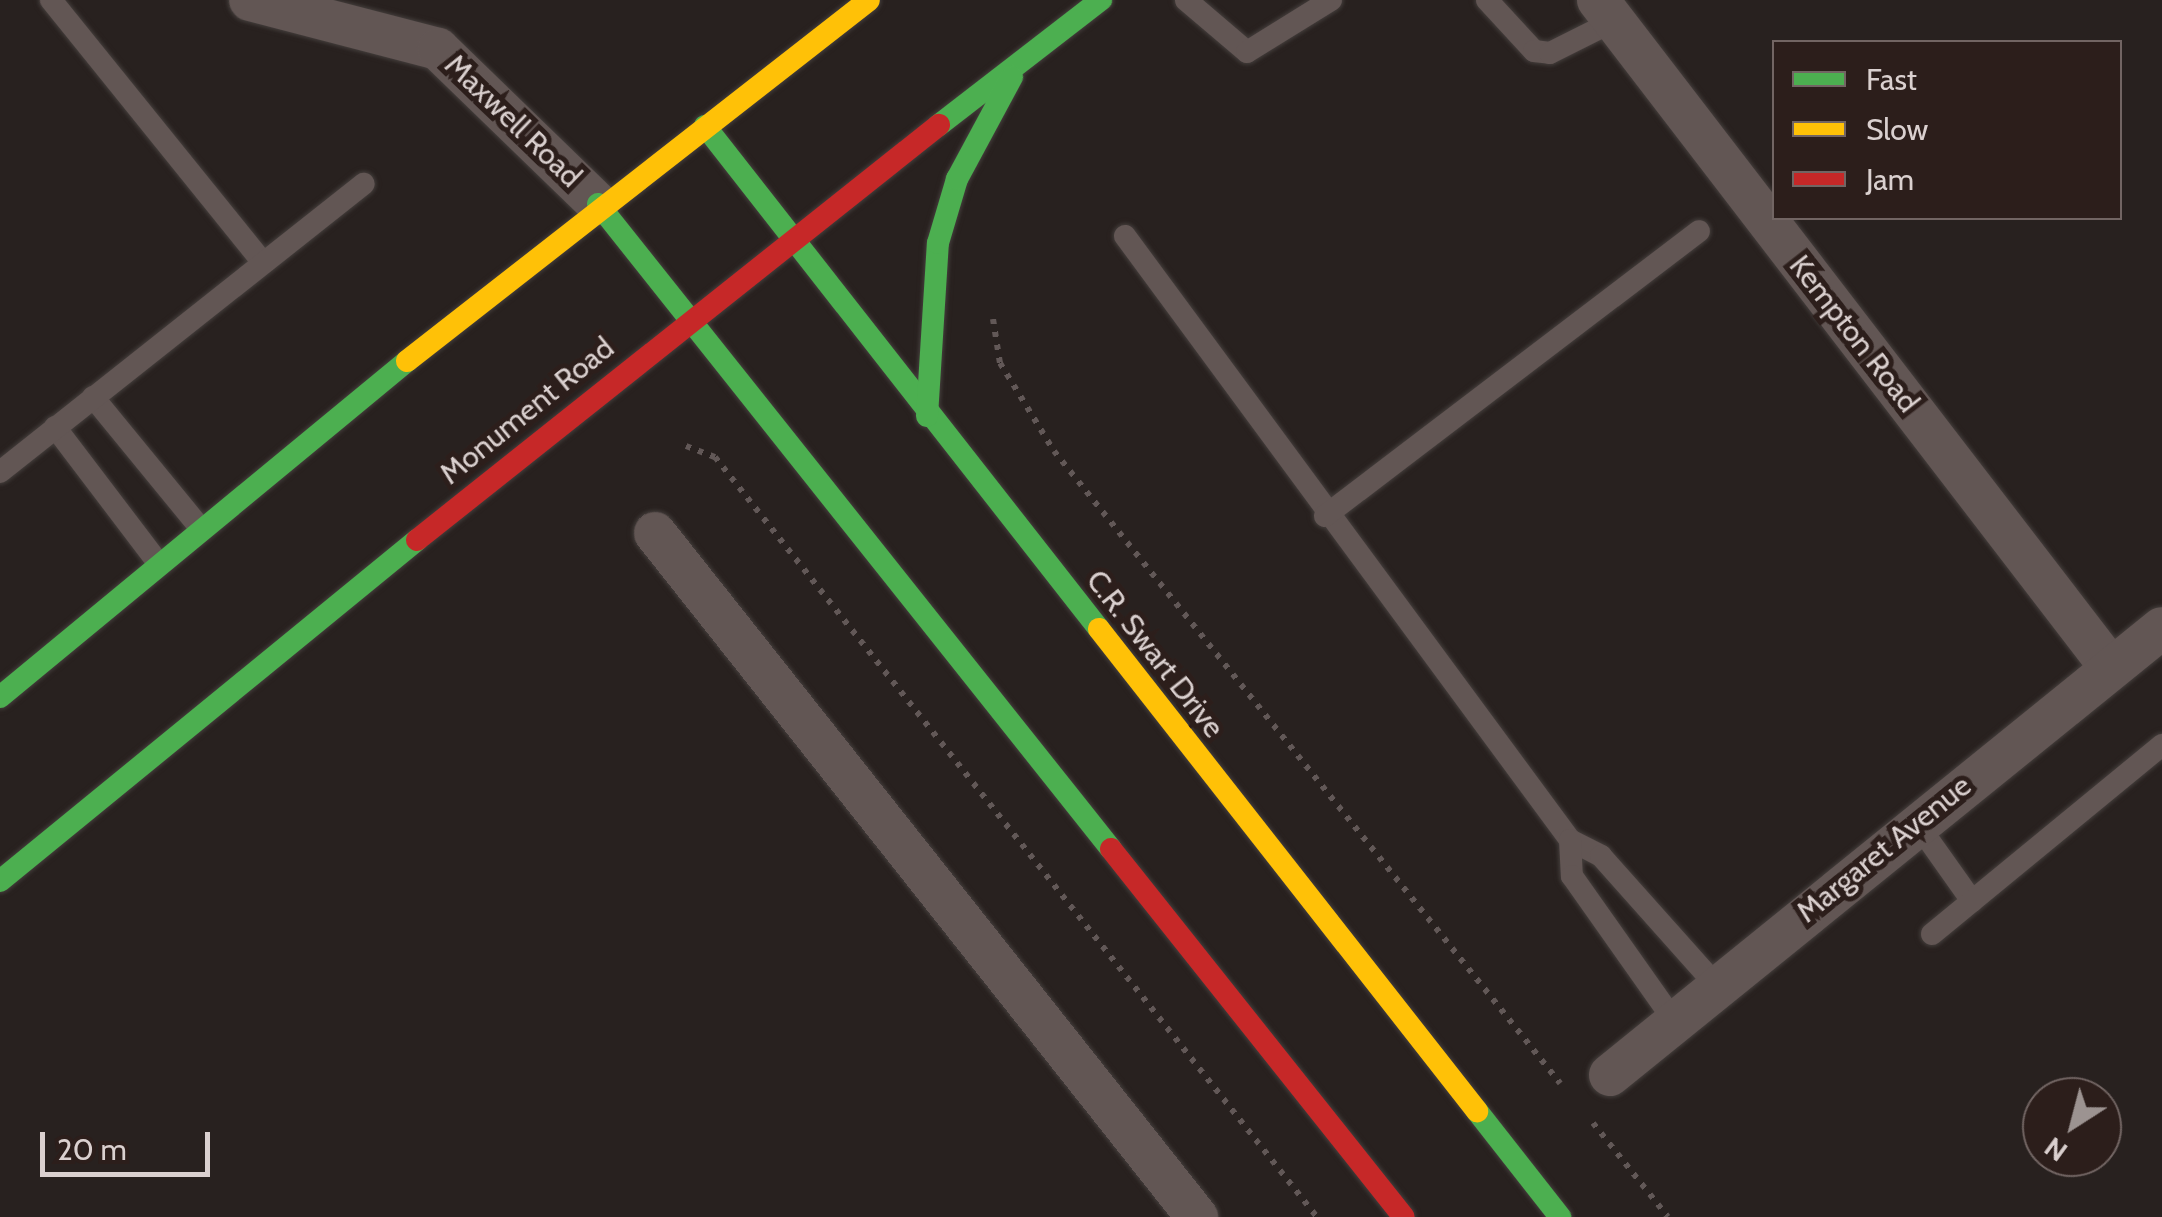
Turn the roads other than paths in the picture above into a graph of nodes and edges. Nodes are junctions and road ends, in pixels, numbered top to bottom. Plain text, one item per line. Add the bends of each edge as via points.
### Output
1 (51, 0) edge
2 (250, 0) edge
3 (869, 0) edge
4 (1101, 0) edge
5 (1186, 0) edge
6 (1331, 0) edge
7 (1487, 0) edge
8 (1606, 11) edge
9 (1020, 62) junction
10 (705, 126) junction
11 (364, 184) dead end
12 (598, 204) junction
13 (1699, 231) dead end
14 (1125, 236) dead end
15 (786, 240) junction
16 (260, 259) junction
17 (691, 316) junction
18 (93, 397) junction
19 (927, 416) junction
20 (55, 427) junction
21 (0, 472) edge
22 (1324, 516) junction
23 (200, 529) junction
24 (655, 533) dead end
25 (159, 564) junction
26 (2162, 628) edge
27 (2111, 668) junction
28 (0, 697) edge
29 (2162, 745) edge
30 (1916, 822) junction
31 (1570, 840) junction
32 (0, 881) edge
33 (1972, 901) junction
34 (1932, 934) dead end
35 (1718, 986) junction
36 (1675, 1022) junction
37 (1610, 1075) dead end
38 (1197, 1217) edge
39 (1404, 1217) edge
40 (1560, 1217) edge

1 - 16 lane
2 - 12 street, Maxwell Road via 438,49
3 - 10 main road
4 - 9 main road, Monument Road
5 - 6 lane via 1247,52
7 - 8 lane via 1534,51 1550,54
8 - 27 street, Kempton Road
9 - 15 main road, Monument Road
9 - 19 main road via 957,180 938,243
10 - 12 main road
10 - 15 main road, C.R. Swart Drive
11 - 16 lane
12 - 17 main road
12 - 23 main road
13 - 22 lane
14 - 22 lane
15 - 17 main road, Monument Road
15 - 19 main road, C.R. Swart Drive
16 - 18 lane
17 - 32 main road, Monument Road
17 - 39 main road
18 - 20 lane
18 - 23 lane
19 - 40 main road, C.R. Swart Drive
20 - 21 lane
20 - 25 lane
22 - 31 lane
23 - 25 main road
24 - 38 street
25 - 28 main road
26 - 27 street, Margaret Avenue
27 - 30 street, Margaret Avenue
29 - 33 lane
30 - 33 lane
30 - 35 street, Margaret Avenue
31 - 35 lane via 1602,856
31 - 36 lane via 1572,876
33 - 34 lane
35 - 36 street, Margaret Avenue
36 - 37 street, Margaret Avenue

